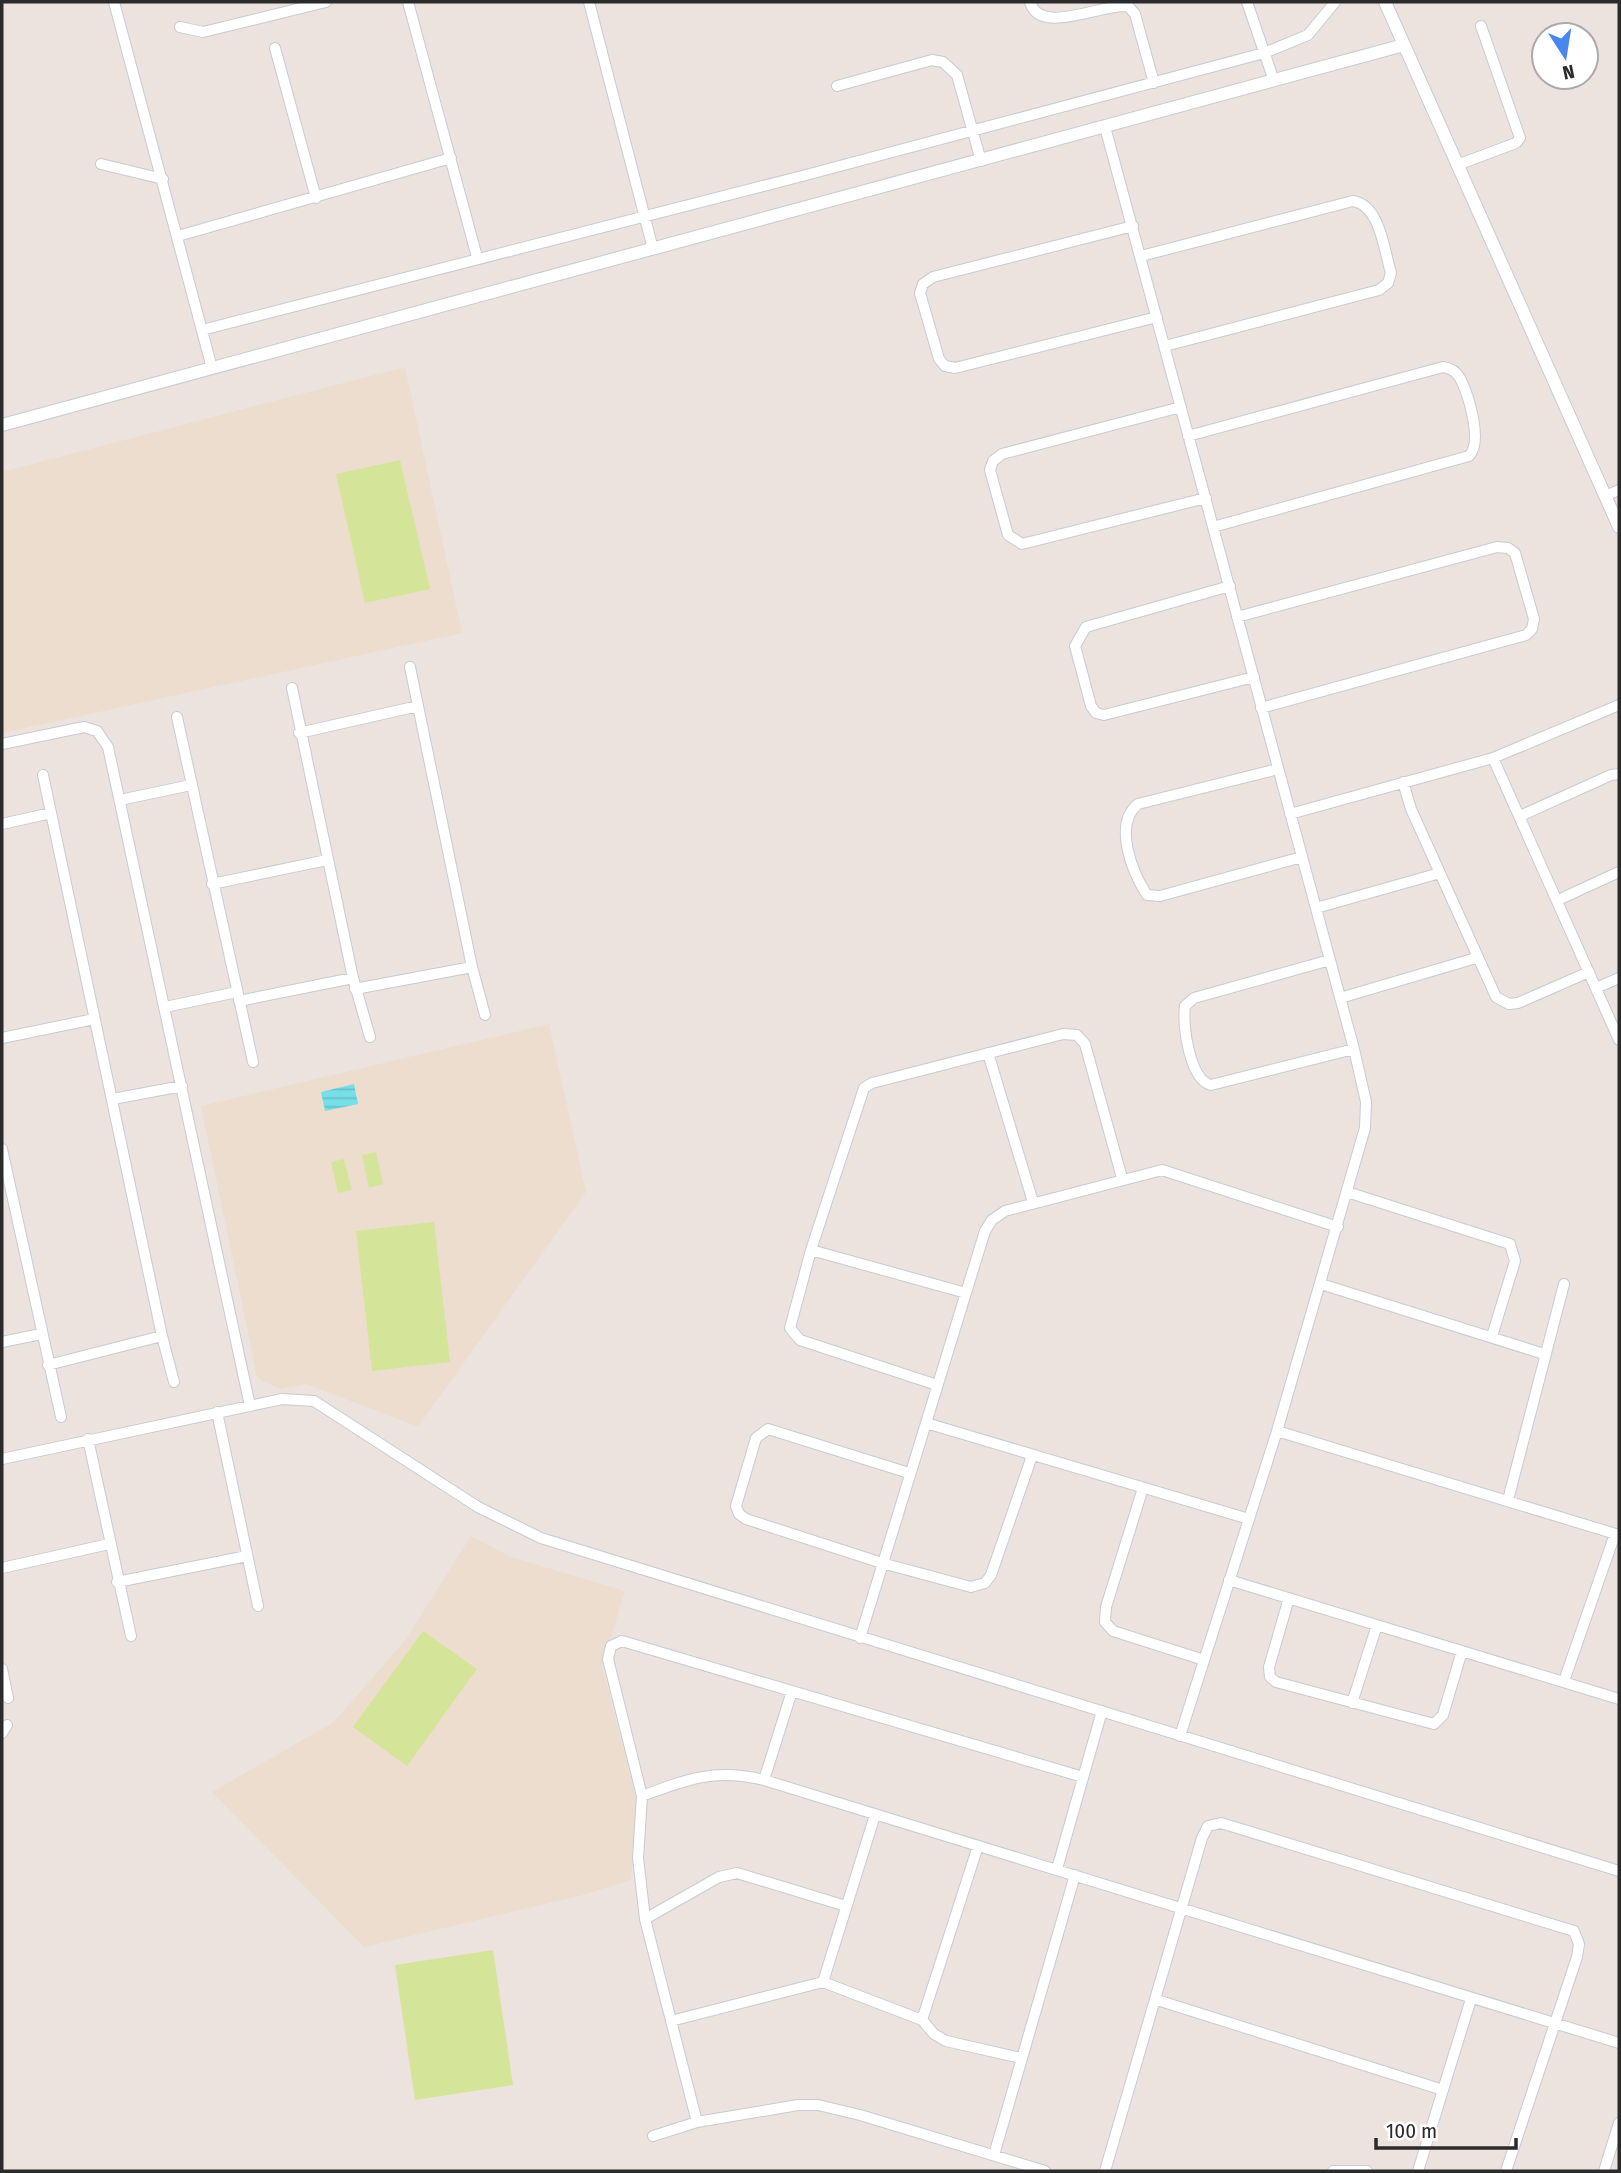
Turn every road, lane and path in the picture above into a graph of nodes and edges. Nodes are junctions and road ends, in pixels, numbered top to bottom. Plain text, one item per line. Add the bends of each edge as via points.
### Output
1 (114, 2) edge
2 (326, 2) edge
3 (408, 2) edge
4 (589, 2) edge
5 (1030, 2) edge
6 (1247, 2) edge
7 (1335, 2) edge
8 (1385, 2) edge
9 (1481, 26) dead end
10 (180, 27) dead end
11 (1404, 45) junction
12 (275, 48) dead end
13 (1264, 53) junction
14 (1274, 81) junction
15 (1154, 83) junction
16 (836, 86) dead end
17 (1105, 127) junction
18 (973, 130) junction
19 (451, 158) junction
20 (981, 161) junction
21 (101, 164) dead end
22 (1457, 165) junction
23 (163, 179) junction
24 (316, 198) junction
25 (644, 218) junction
26 (1133, 226) junction
27 (178, 236) junction
28 (653, 249) junction
29 (1141, 256) junction
30 (477, 257) junction
31 (1157, 317) junction
32 (202, 330) junction
33 (1165, 346) junction
34 (212, 368) junction
35 (1181, 407) junction
36 (2, 425) edge
37 (1188, 436) junction
38 (1619, 491) edge
39 (1605, 496) junction
40 (1206, 498) junction
41 (1213, 527) junction
42 (1619, 527) edge
43 (1230, 586) junction
44 (1237, 617) junction
45 (410, 667) dead end
46 (1254, 677) junction
47 (292, 688) dead end
48 (1619, 705) edge
49 (418, 706) junction
50 (1261, 708) junction
51 (177, 717) dead end
52 (299, 733) junction
53 (2, 744) edge
54 (1493, 758) junction
55 (1278, 769) junction
56 (1619, 774) edge
57 (43, 775) dead end
58 (1403, 782) junction
59 (191, 785) junction
60 (120, 800) junction
61 (51, 813) junction
62 (1290, 814) junction
63 (1520, 816) junction
64 (2, 824) edge
65 (1301, 857) junction
66 (327, 860) junction
67 (1619, 872) edge
68 (1440, 873) junction
69 (212, 884) junction
70 (1558, 900) junction
71 (1316, 908) junction
72 (1476, 958) junction
73 (1330, 960) junction
74 (472, 967) junction
75 (1589, 972) junction
76 (1619, 978) edge
77 (354, 984) junction
78 (1596, 988) junction
79 (238, 997) junction
80 (1340, 998) junction
81 (164, 1007) junction
82 (485, 1015) dead end
83 (94, 1020) junction
84 (370, 1037) dead end
85 (2, 1038) edge
86 (1619, 1040) edge
87 (1354, 1049) junction
88 (988, 1053) junction
89 (253, 1062) dead end
90 (181, 1086) junction
91 (113, 1099) junction
92 (2, 1149) edge
93 (1122, 1178) junction
94 (1347, 1192) junction
95 (1033, 1202) junction
96 (1338, 1227) junction
97 (811, 1250) junction
98 (1321, 1284) junction
99 (1564, 1284) dead end
100 (966, 1293) junction
101 (41, 1334) junction
102 (162, 1336) junction
103 (1492, 1336) junction
104 (2, 1342) edge
105 (1544, 1354) junction
106 (48, 1365) junction
107 (174, 1382) dead end
108 (937, 1385) junction
109 (250, 1406) junction
110 (217, 1412) junction
111 (61, 1417) dead end
112 (926, 1423) junction
113 (1277, 1431) junction
114 (88, 1439) junction
115 (1032, 1457) junction
116 (2, 1459) edge
117 (909, 1473) junction
118 (1143, 1488) junction
119 (1507, 1500) junction
120 (1249, 1519) junction
121 (1617, 1534) edge
122 (109, 1544) junction
123 (247, 1556) junction
124 (882, 1563) junction
125 (2, 1568) edge
126 (1229, 1580) junction
127 (117, 1582) junction
128 (1289, 1598) junction
129 (258, 1606) dead end
130 (1377, 1625) junction
131 (131, 1636) dead end
132 (860, 1638) junction
133 (1462, 1651) junction
134 (1204, 1660) junction
135 (2, 1669) edge
136 (1564, 1681) junction
137 (792, 1691) junction
138 (8, 1698) dead end
139 (1619, 1699) edge
140 (1352, 1703) junction
141 (1102, 1711) junction
142 (1180, 1736) junction
143 (1083, 1777) junction
144 (764, 1780) junction
145 (642, 1796) junction
146 (875, 1815) junction
147 (978, 1846) junction
148 (1058, 1869) junction
149 (1619, 1871) edge
150 (1075, 1875) junction
151 (846, 1906) junction
152 (1181, 1909) junction
153 (645, 1919) junction
154 (823, 1982) junction
155 (1471, 1998) junction
156 (1157, 2000) junction
157 (922, 2020) junction
158 (671, 2021) junction
159 (1554, 2023) junction
160 (1619, 2043) edge
161 (1021, 2058) junction
162 (1443, 2090) junction
163 (697, 2122) junction
164 (1619, 2123) edge
165 (653, 2136) dead end
166 (994, 2155) junction
167 (1045, 2171) edge
168 (1105, 2171) edge
169 (1333, 2171) edge
170 (1367, 2171) edge
171 (1418, 2171) edge
172 (1506, 2171) edge
173 (1604, 2171) edge

1 - 23 street
2 - 10 street via 203,32
3 - 19 street
4 - 25 street
5 - 15 street via 1033,12 1054,19 1128,6 1135,14
6 - 13 street
7 - 13 street via 1308,35
8 - 11 street
9 - 22 street via 1520,138
11 - 14 street
11 - 22 street
12 - 24 street
13 - 14 street
13 - 15 street
14 - 17 street
15 - 18 street
16 - 18 street via 932,60 943,62 957,75
17 - 20 street
17 - 26 street
18 - 20 street
18 - 25 street
19 - 24 street
19 - 30 street
20 - 28 street
21 - 23 street
22 - 39 street
23 - 27 street
24 - 27 street
25 - 28 street
25 - 30 street
26 - 29 street
26 - 31 street via 933,277 920,293 939,359 955,368
27 - 32 street
28 - 34 street
29 - 31 street
29 - 33 street via 1353,201 1372,210 1391,273 1379,290
30 - 32 street
31 - 33 street
32 - 34 street
33 - 35 street
34 - 36 street
35 - 37 street
35 - 40 street via 1002,454 990,470 1008,535 1022,544
37 - 40 street
37 - 41 street via 1443,367 1460,377 1478,438 1476,450 1469,456
38 - 39 street
39 - 42 street
40 - 41 street
41 - 43 street
43 - 44 street
43 - 46 street via 1086,627 1075,646 1091,706 1104,715
44 - 46 street
44 - 50 street via 1497,547 1515,554 1534,619 1526,635
45 - 49 street
46 - 50 street
47 - 52 street
48 - 54 street
49 - 52 street
49 - 74 street
50 - 55 street
51 - 59 street
52 - 66 street
53 - 60 street via 72,728 97,731 108,747
54 - 58 street
54 - 63 street
55 - 62 street
55 - 65 street via 1138,804 1125,820 1124,831 1147,895 1160,896
56 - 63 street
57 - 61 street
58 - 62 street
58 - 68 street
59 - 60 street
59 - 69 street
60 - 81 street
61 - 64 street
61 - 83 street
62 - 65 street
63 - 70 street
65 - 71 street
66 - 69 street
66 - 77 street
67 - 70 street
68 - 71 street
68 - 72 street
69 - 79 street
70 - 75 street
71 - 73 street
72 - 75 street via 1496,998 1509,1004
72 - 80 street
73 - 80 street
73 - 87 street via 1194,998 1185,1006 1184,1017 1195,1075 1211,1085
74 - 77 street
74 - 82 street
75 - 78 street
76 - 78 street
77 - 79 street
77 - 84 street
78 - 86 street
79 - 81 street
79 - 89 street
80 - 87 street
81 - 90 street
83 - 85 street
83 - 91 street
87 - 94 street via 1367,1115
88 - 93 street via 1063,1034 1077,1035 1085,1044
88 - 95 street
88 - 97 street via 864,1088
90 - 91 street
90 - 109 street
91 - 102 street
92 - 101 street
93 - 95 street
93 - 96 street via 1162,1170 1177,1172
94 - 96 street
94 - 103 street via 1510,1244 1515,1261
95 - 100 street via 992,1220
96 - 98 street
97 - 100 street
97 - 108 street via 790,1325 793,1336
98 - 103 street
98 - 113 street
99 - 105 street
100 - 108 street
101 - 104 street
101 - 106 street
102 - 106 street
102 - 107 street
103 - 105 street
105 - 119 street
106 - 111 street
108 - 112 street
109 - 110 street
109 - 132 street via 294,1398 314,1401 478,1507 541,1538
110 - 114 street
110 - 123 street
112 - 115 street
112 - 117 street
113 - 119 street
113 - 120 street
114 - 116 street
114 - 122 street
115 - 118 street
115 - 124 street via 985,1583 966,1587
117 - 124 street
117 - 124 street via 773,1429 759,1434 754,1443 737,1500 739,1514
118 - 120 street
118 - 134 street via 1105,1607 1105,1620 1113,1631
119 - 121 street
120 - 126 street
121 - 136 street
122 - 125 street
122 - 127 street
123 - 127 street
123 - 129 street
124 - 132 street
126 - 128 street
126 - 134 street
127 - 131 street
128 - 130 street
128 - 140 street via 1270,1677
130 - 133 street
130 - 140 street
132 - 141 street
133 - 136 street
133 - 140 street via 1443,1715 1436,1723
134 - 142 street
135 - 138 street
136 - 139 street
137 - 143 street
137 - 144 street
137 - 145 street via 630,1641 614,1643 608,1658
141 - 142 street
141 - 143 street
142 - 149 street
143 - 148 street
144 - 145 street via 714,1773
144 - 146 street
145 - 153 street via 638,1858
146 - 147 street
146 - 151 street
147 - 148 street
147 - 157 street
148 - 150 street
150 - 152 street
150 - 161 street
151 - 153 street via 737,1873 719,1877
151 - 154 street
152 - 155 street
152 - 156 street
152 - 159 street via 1203,1834 1208,1826 1221,1823 1565,1926 1576,1934 1578,1950
153 - 158 street
154 - 157 street
154 - 158 street
155 - 159 street
155 - 162 street
156 - 162 street
156 - 168 street
157 - 161 street via 946,2041
158 - 163 street
159 - 160 street
159 - 172 street
161 - 166 street
162 - 171 street
163 - 165 street
163 - 166 street via 818,2105
164 - 173 street
166 - 167 street
169 - 170 street

